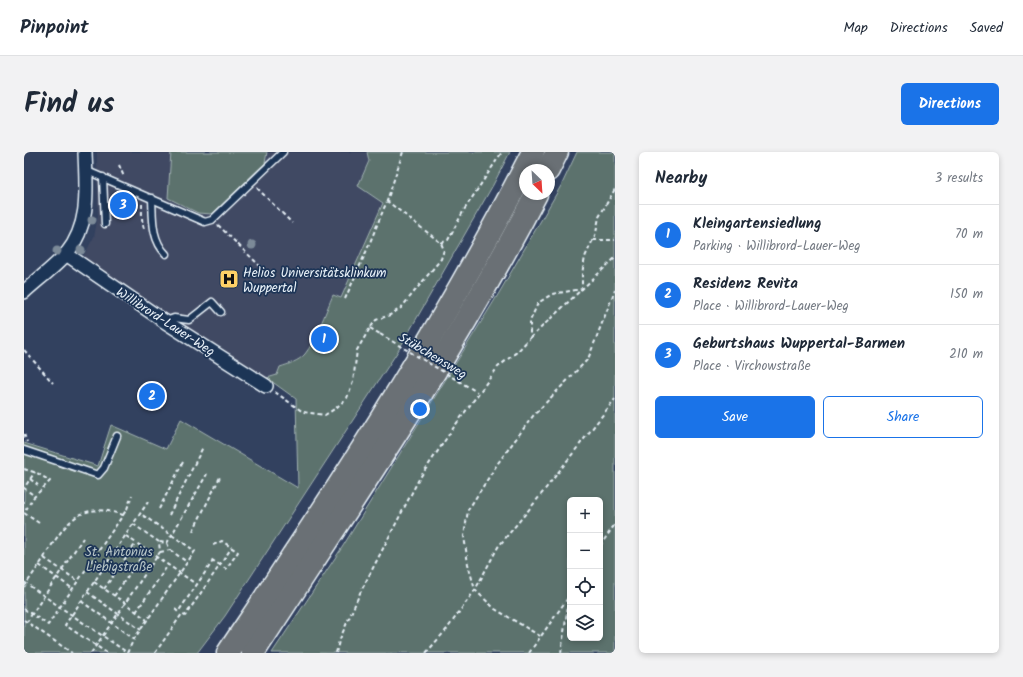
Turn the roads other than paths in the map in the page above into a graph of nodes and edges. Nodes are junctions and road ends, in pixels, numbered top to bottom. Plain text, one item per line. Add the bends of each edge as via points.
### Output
1 (85, 152) edge
2 (283, 152) edge
3 (534, 152) edge
4 (557, 152) edge
5 (551, 164) edge
6 (85, 170) junction
7 (103, 177) junction
8 (152, 198) junction
9 (533, 200) edge
10 (105, 224) dead end
11 (66, 254) junction
12 (166, 254) dead end
13 (24, 292) edge
14 (221, 312) dead end
15 (164, 321) junction
16 (266, 386) road end
17 (117, 436) dead end
18 (24, 450) edge
19 (257, 609) junction
20 (215, 653) edge
21 (228, 653) edge
22 (253, 653) edge

1 - 6 street
2 - 8 lane via 212,220 205,222
3 - 19 highway via 452,302 383,415
4 - 5 highway
6 - 7 lane
6 - 11 street via 86,200 82,225
7 - 8 lane
7 - 10 lane
8 - 12 lane via 154,231 160,248
9 - 22 highway via 468,316 402,425
11 - 13 street
11 - 15 street, Willibrord-Lauer-Weg
14 - 15 lane via 212,302 189,320 174,318
15 - 16 street, Willibrord-Lauer-Weg
17 - 18 lane via 104,468 98,475
19 - 20 highway
19 - 21 highway

